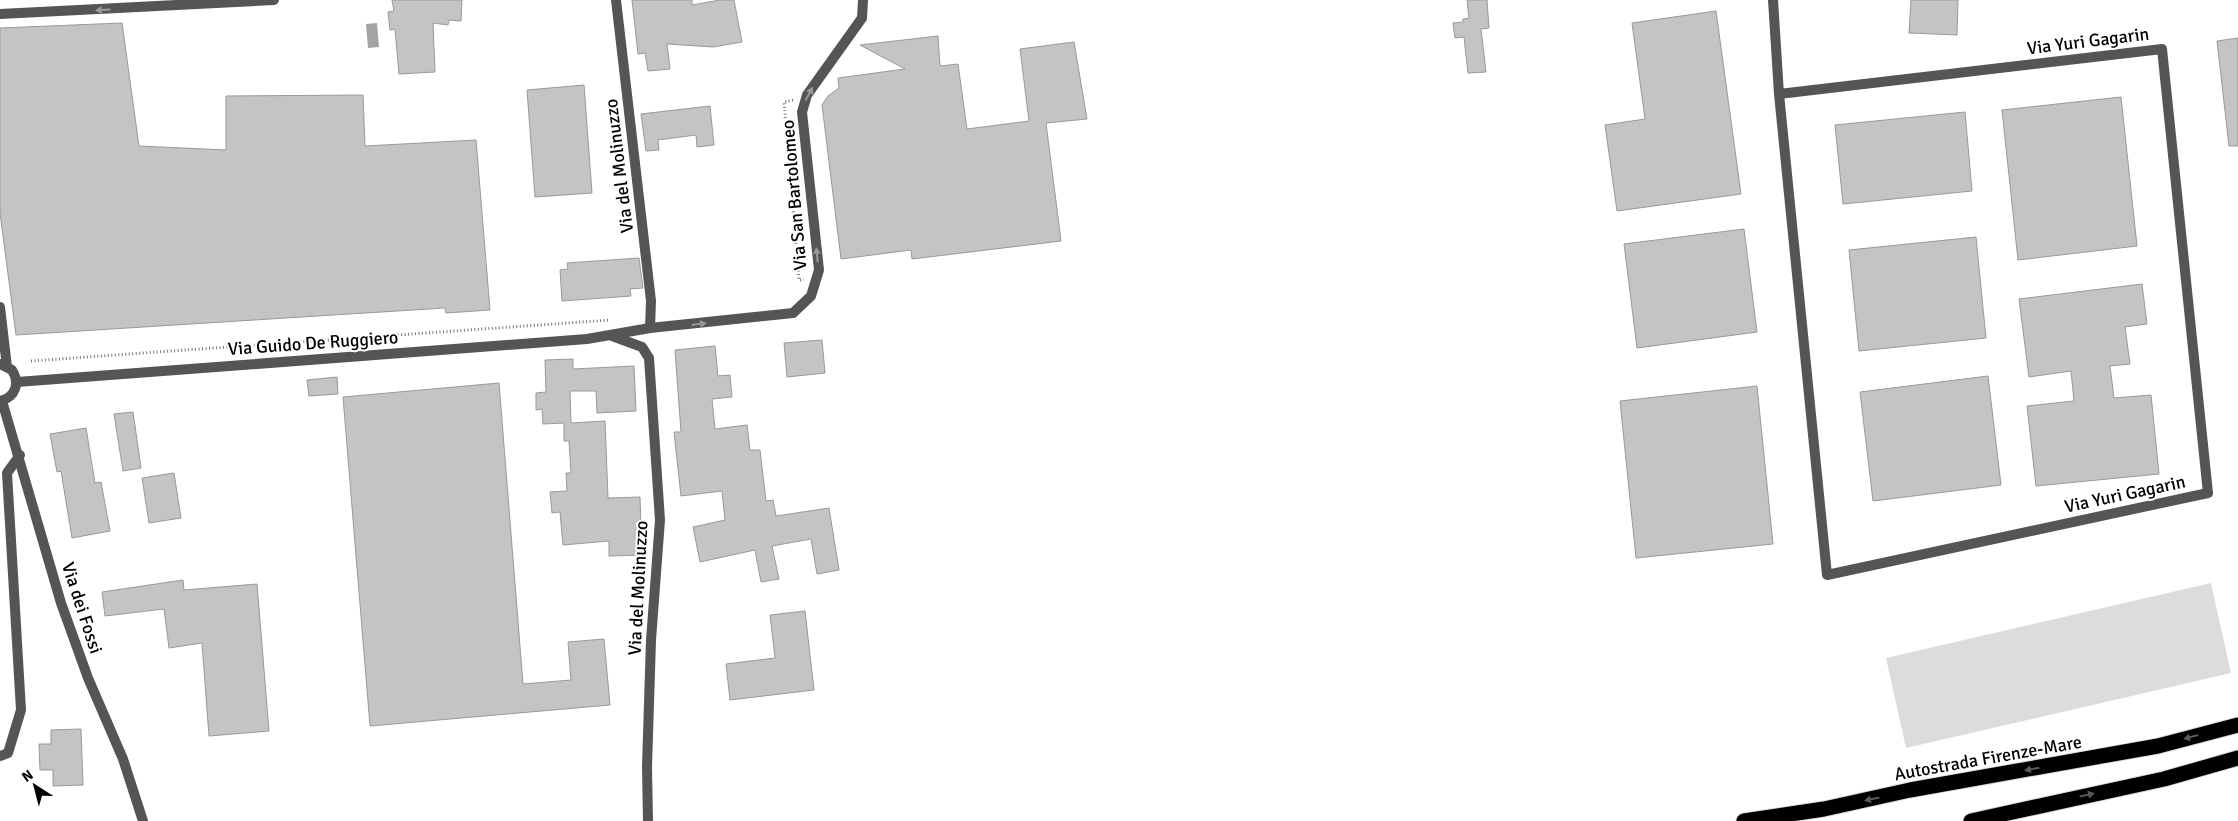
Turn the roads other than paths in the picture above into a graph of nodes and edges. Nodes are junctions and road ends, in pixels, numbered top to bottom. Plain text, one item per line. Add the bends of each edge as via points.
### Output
1 (274, 0) edge
2 (616, 0) edge
3 (863, 0) edge
4 (1773, 0) edge
5 (0, 14) edge
6 (1778, 94) junction
7 (0, 307) edge
8 (650, 328) junction
9 (612, 336) junction
10 (649, 358) joint
11 (4, 366) edge
12 (17, 382) junction
13 (1, 401) edge
14 (20, 455) junction
15 (2238, 724) edge
16 (0, 756) edge
17 (2238, 758) edge
18 (143, 821) edge
19 (648, 821) edge
20 (1744, 821) edge
21 (1972, 821) edge

1 -> 5 street
2 - 8 street, Via del Molinuzzo via 651,301
8 -> 3 street, Via San Bartolomeo via 794,313 811,296 819,270 802,112 807,95 862,18
4 - 6 street, Via Yuri Gagarin
6 - 6 street, Via Yuri Gagarin via 2162,49 2208,493 1826,575
7 - 11 street
8 - 9 street, Via Guido De Ruggiero
9 - 10 street, Via Guido De Ruggiero via 642,347
9 - 12 street, Via Guido De Ruggiero
10 - 19 street, Via del Molinuzzo via 660,520 651,640
11 - 12 street via 12,370
12 - 13 street via 14,392
13 - 14 street, Via dei Fossi
14 - 16 street via 7,473 21,710 8,753
14 - 18 street, Via dei Fossi via 60,603 123,759
15 -> 20 highway, Autostrada Firenze-Mare via 2158,746
21 -> 17 highway

